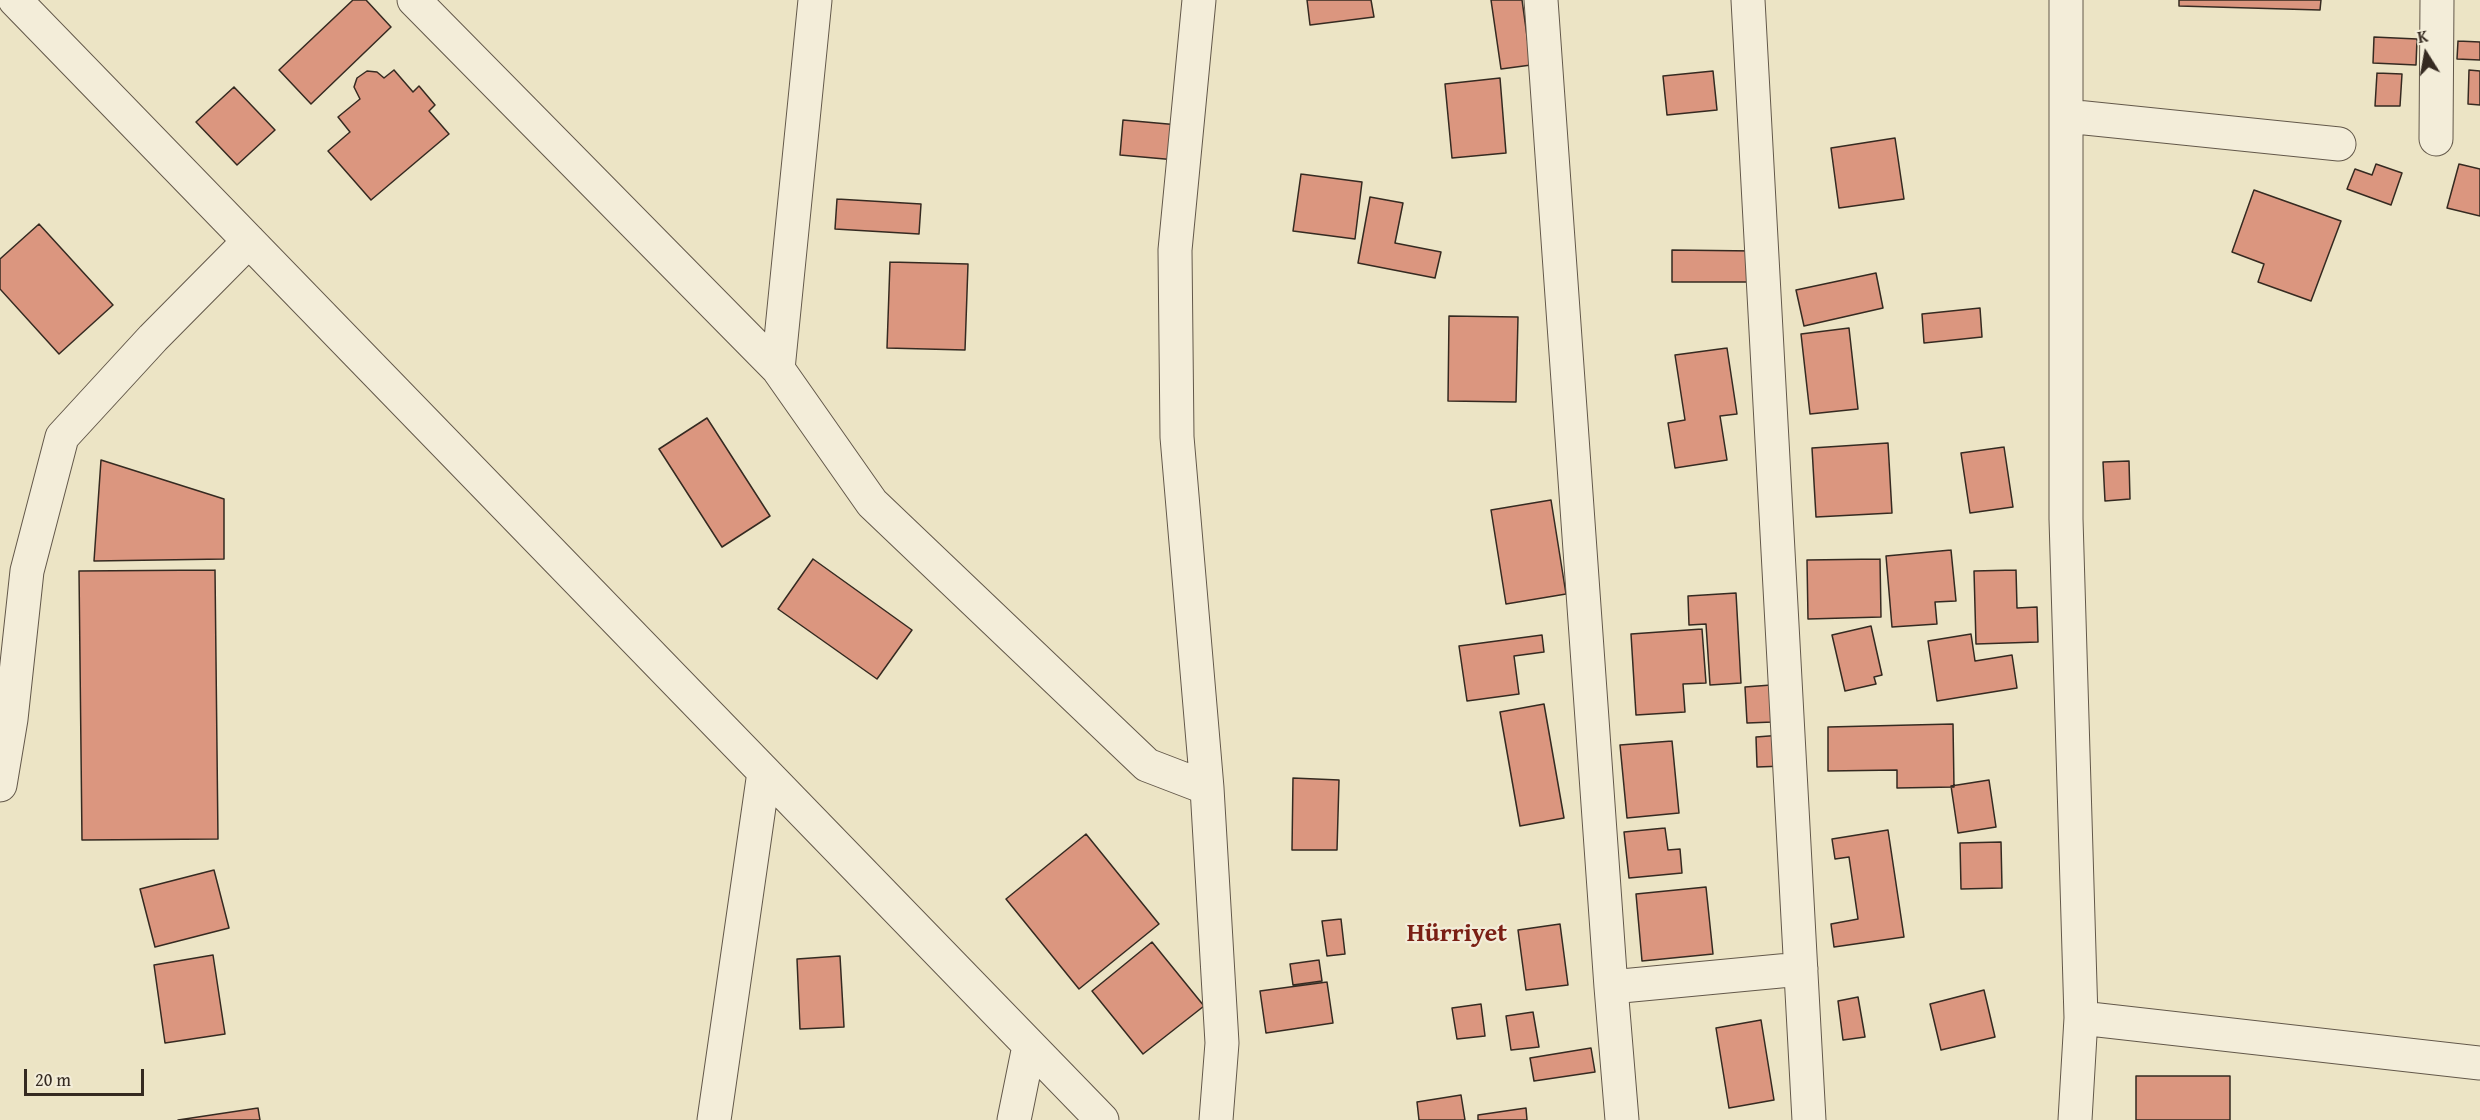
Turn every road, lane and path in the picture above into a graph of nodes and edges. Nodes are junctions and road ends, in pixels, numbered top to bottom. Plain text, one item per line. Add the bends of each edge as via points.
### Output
1 (15, 0) edge
2 (414, 0) edge
3 (815, 0) edge
4 (1199, 0) edge
5 (1541, 0) edge
6 (1748, 0) edge
7 (2066, 0) edge
8 (2437, 0) edge
9 (2066, 116) junction
10 (2436, 139) dead end
11 (2339, 144) dead end
12 (249, 241) junction
13 (778, 369) junction
14 (764, 772) junction
15 (0, 785) edge
16 (1207, 788) junction
17 (1801, 969) junction
18 (1611, 987) junction
19 (2081, 1018) junction
20 (1029, 1046) junction
21 (2480, 1064) edge
22 (714, 1120) edge
23 (1014, 1120) edge
24 (1102, 1120) edge
25 (1216, 1120) edge
26 (1622, 1120) edge
27 (1809, 1120) edge
28 (2075, 1120) edge

1 - 12 street
2 - 13 street
3 - 13 street
4 - 16 street via 1175,250 1176,402
5 - 18 street
6 - 17 street
7 - 9 street
8 - 10 street
9 - 11 street
9 - 19 street via 2066,519
12 - 14 street
12 - 15 street via 62,437 27,571 12,719
13 - 16 street via 872,503 1147,765
14 - 20 street
14 - 22 street
16 - 25 street via 1222,1043
17 - 18 street
17 - 27 street
18 - 26 street
19 - 21 street
19 - 28 street
20 - 23 street
20 - 24 street

